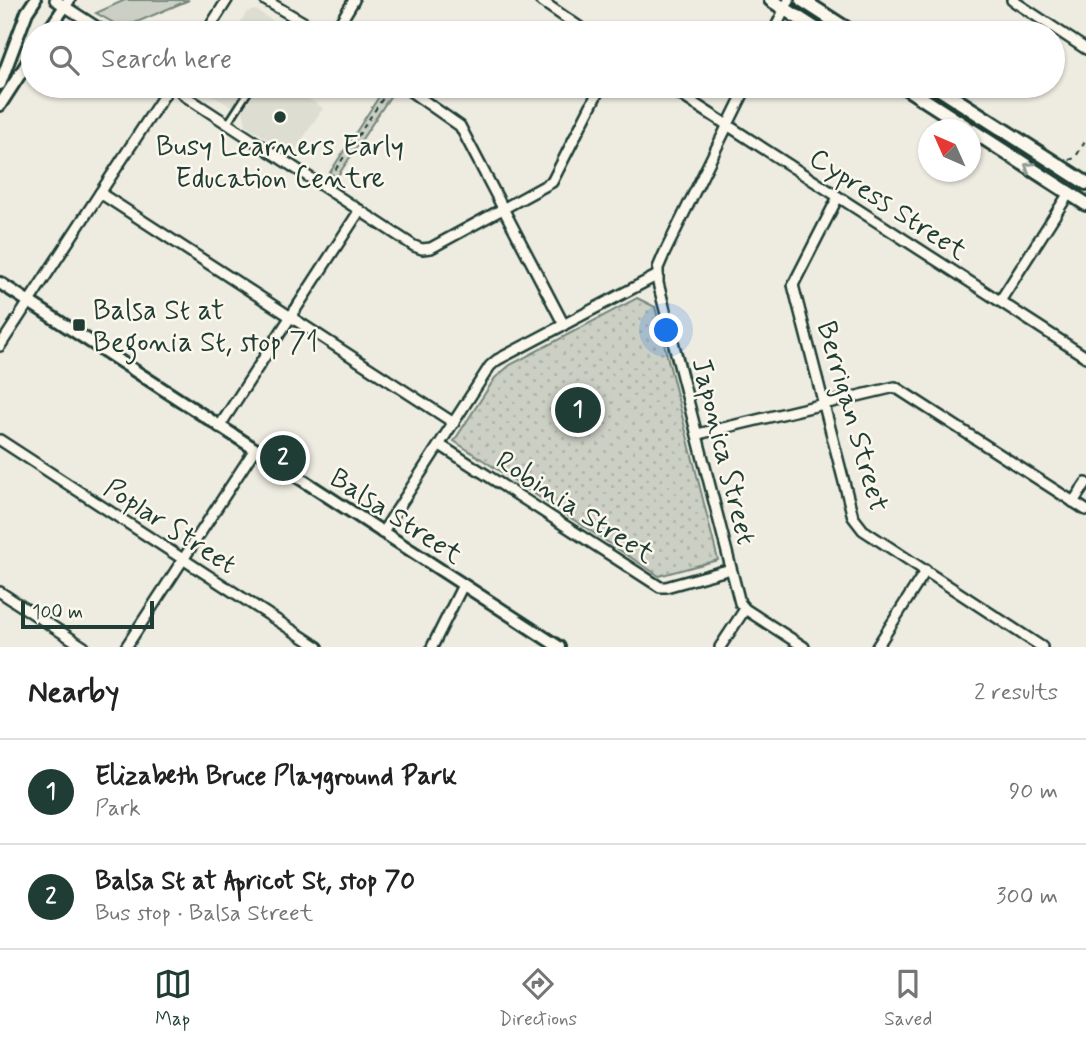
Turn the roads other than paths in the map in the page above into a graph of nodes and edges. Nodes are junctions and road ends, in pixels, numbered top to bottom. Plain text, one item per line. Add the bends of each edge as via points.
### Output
1 (35, 0) edge
2 (227, 0) edge
3 (265, 0) edge
4 (354, 0) edge
5 (540, 0) edge
6 (772, 0) edge
7 (802, 0) edge
8 (1012, 0) edge
9 (63, 2) edge
10 (787, 4) edge
11 (296, 19) joint
12 (24, 21) edge
13 (53, 21) edge
14 (89, 21) edge
15 (214, 21) edge
16 (300, 21) edge
17 (341, 21) edge
18 (571, 21) edge
19 (779, 21) edge
20 (808, 21) edge
21 (834, 21) edge
22 (1044, 21) edge
23 (21, 28) edge
24 (1065, 34) edge
25 (1086, 48) edge
26 (21, 73) edge
27 (0, 84) edge
28 (162, 98) edge
29 (189, 98) edge
30 (244, 98) edge
31 (421, 98) edge
32 (595, 98) edge
33 (686, 98) edge
34 (741, 98) edge
35 (922, 98) edge
36 (954, 98) edge
37 (0, 105) edge
38 (228, 124) junction
39 (728, 125) junction
40 (1086, 183) edge
41 (100, 193) junction
42 (1069, 193) junction
43 (838, 197) junction
44 (1086, 204) edge
45 (360, 210) junction
46 (503, 210) junction
47 (658, 275) junction
48 (0, 284) edge
49 (29, 302) junction
50 (1000, 302) junction
51 (290, 317) junction
52 (564, 325) junction
53 (0, 346) edge
54 (1086, 357) edge
55 (825, 404) junction
56 (454, 424) junction
57 (219, 426) junction
58 (698, 434) junction
59 (0, 440) edge
60 (440, 445) junction
61 (255, 449) junction
62 (1086, 483) edge
63 (1073, 502) junction
64 (1086, 510) edge
65 (382, 533) junction
66 (183, 560) junction
67 (731, 569) junction
68 (926, 570) junction
69 (463, 585) junction
70 (0, 592) edge
71 (745, 609) junction
72 (78, 645) edge
73 (126, 647) edge
74 (318, 647) edge
75 (432, 647) edge
76 (559, 647) edge
77 (720, 647) edge
78 (804, 647) edge
79 (877, 647) edge
80 (1042, 647) edge

1 - 12 street
2 - 15 street
3 - 11 street
4 - 17 street
5 - 18 street
6 - 10 main road
7 - 21 main road
8 - 22 street
9 - 13 street
9 - 14 street
10 - 19 street
10 - 20 main road
11 - 16 street
23 - 27 street
24 - 25 street
26 - 37 street
28 - 41 street
29 - 38 street
30 - 38 lane
31 - 46 street via 460,125
32 - 46 street via 556,177
33 - 39 street, Cypress Street
34 - 39 street
42 -> 35 main road
36 - 40 main road
38 - 45 street
39 - 43 street, Cypress Street
39 - 47 street
41 - 49 street
41 - 51 street
42 - 44 main road
42 - 50 street
43 - 50 street, Cypress Street
43 - 55 street, Berrigan Street via 793,285
45 - 46 street via 422,249
45 - 51 street
46 - 52 street
47 - 52 street
47 - 58 street, Japonica Street
48 - 49 street, Balsa Street
49 - 53 street
49 - 57 street, Balsa Street
50 - 54 street, Cypress Street
51 - 56 street
51 - 57 street
52 - 56 street via 490,366
55 - 58 street
55 - 63 street via 895,387
55 - 68 street, Berrigan Street via 853,517 863,530
56 - 60 street
57 - 61 street, Balsa Street
58 - 67 street, Japonica Street
59 - 66 street, Poplar Street
60 - 65 street
60 - 67 street, Robinia Street via 660,587
61 - 65 street, Balsa Street
61 - 66 street
62 - 63 street
63 - 64 street
65 - 69 street, Balsa Street
66 - 73 street
66 - 74 street, Poplar Street
67 - 71 street, Japonica Street
68 - 79 street
68 - 80 street, Berrigan Street
69 - 75 street
69 - 76 street, Balsa Street
70 - 72 street
71 - 77 street
71 - 78 street

